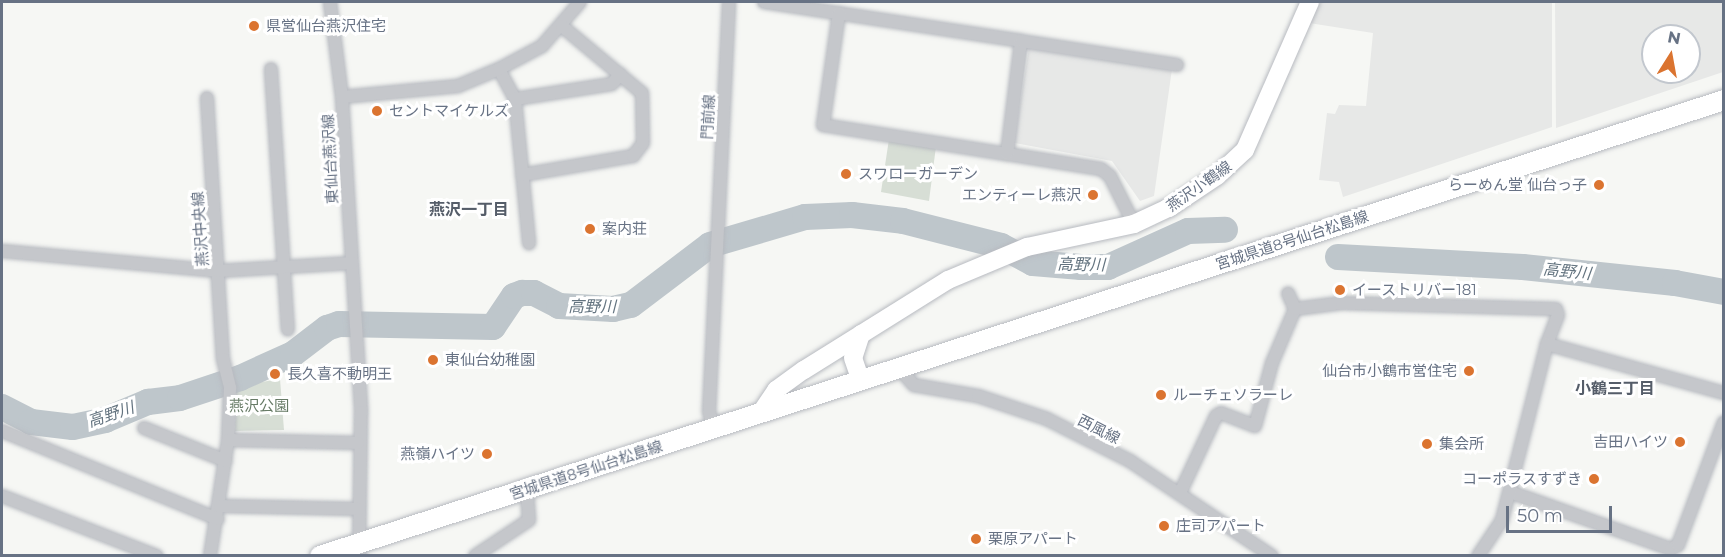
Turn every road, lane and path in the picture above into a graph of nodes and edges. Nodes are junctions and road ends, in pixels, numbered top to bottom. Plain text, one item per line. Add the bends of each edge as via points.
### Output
1 (330, 2) edge
2 (580, 2) edge
3 (729, 2) edge
4 (764, 2) edge
5 (1310, 2) edge
6 (839, 13) junction
7 (562, 26) junction
8 (1021, 41) junction
9 (1177, 65) dead end
10 (271, 69) dead end
11 (499, 69) junction
12 (620, 74) junction
13 (342, 97) junction
14 (207, 98) dead end
15 (515, 99) junction
16 (1724, 100) edge
17 (1007, 154) junction
18 (522, 175) junction
19 (1134, 224) junction
20 (529, 243) dead end
21 (2, 251) edge
22 (352, 263) junction
23 (284, 268) junction
24 (218, 271) junction
25 (1288, 293) dead end
26 (1295, 309) junction
27 (288, 329) dead end
28 (861, 334) junction
29 (1546, 344) junction
30 (899, 368) junction
31 (856, 383) junction
32 (1724, 393) edge
33 (760, 414) junction
34 (1724, 422) edge
35 (144, 428) dead end
36 (714, 429) junction
37 (2, 431) edge
38 (228, 440) junction
39 (358, 443) junction
40 (226, 461) junction
41 (527, 489) junction
42 (1510, 492) junction
43 (1180, 493) junction
44 (2, 496) edge
45 (220, 506) junction
46 (359, 509) junction
47 (218, 519) junction
48 (359, 549) edge
49 (157, 555) edge
50 (210, 555) edge
51 (320, 555) edge
52 (475, 555) edge
53 (1272, 555) edge
54 (1478, 555) edge

1 - 13 street, 東仙台燕沢線
2 - 7 street
3 - 36 street, 門前線 via 710,412
4 - 6 street
5 - 19 street, 燕沢小鶴線 via 1245,150 1233,164 1169,208
6 - 8 street
6 - 17 street via 823,125
7 - 11 street via 542,46
7 - 12 street
8 - 9 street
8 - 17 street
10 - 23 street
11 - 13 street via 458,86
11 - 15 street
12 - 15 street via 612,84
12 - 18 street via 642,93 643,143 633,156
13 - 22 street, 東仙台燕沢線
14 - 24 street, 燕沢中央線
15 - 18 street
16 - 30 main road, 宮城県道8号仙台松島線
17 - 19 street via 1101,169 1110,176
18 - 20 street
19 - 28 street, 燕沢小鶴線 via 1006,255 948,280
21 - 24 street
22 - 23 street
22 - 39 street, 東仙台燕沢線 via 361,412
23 - 24 street
23 - 27 street
24 - 38 street, 燕沢中央線 via 224,364 230,388
25 - 26 street
26 - 29 street via 1353,303 1556,309 1558,315
26 - 43 street via 1272,363 1255,426 1221,413 1215,416
28 - 31 street via 853,358
28 - 33 street via 776,390
29 - 32 street
29 - 42 street
30 - 31 main road, 宮城県道8号仙台松島線
30 - 43 street, 西風線 via 914,386 978,396 1047,419 1130,461
31 - 33 main road, 宮城県道8号仙台松島線
33 - 36 main road, 宮城県道8号仙台松島線
34 - 42 street via 1678,545 1671,549
35 - 40 street
36 - 41 main road, 宮城県道8号仙台松島線
37 - 47 street
38 - 39 street
38 - 40 street
39 - 46 street
40 - 45 street
41 - 48 main road, 宮城県道8号仙台松島線
41 - 52 street via 529,520
42 - 54 street via 1502,520
43 - 53 street, 西風線
44 - 49 street
45 - 46 street
45 - 47 street
46 - 48 street
47 - 50 street
48 - 51 main road, 宮城県道8号仙台松島線

